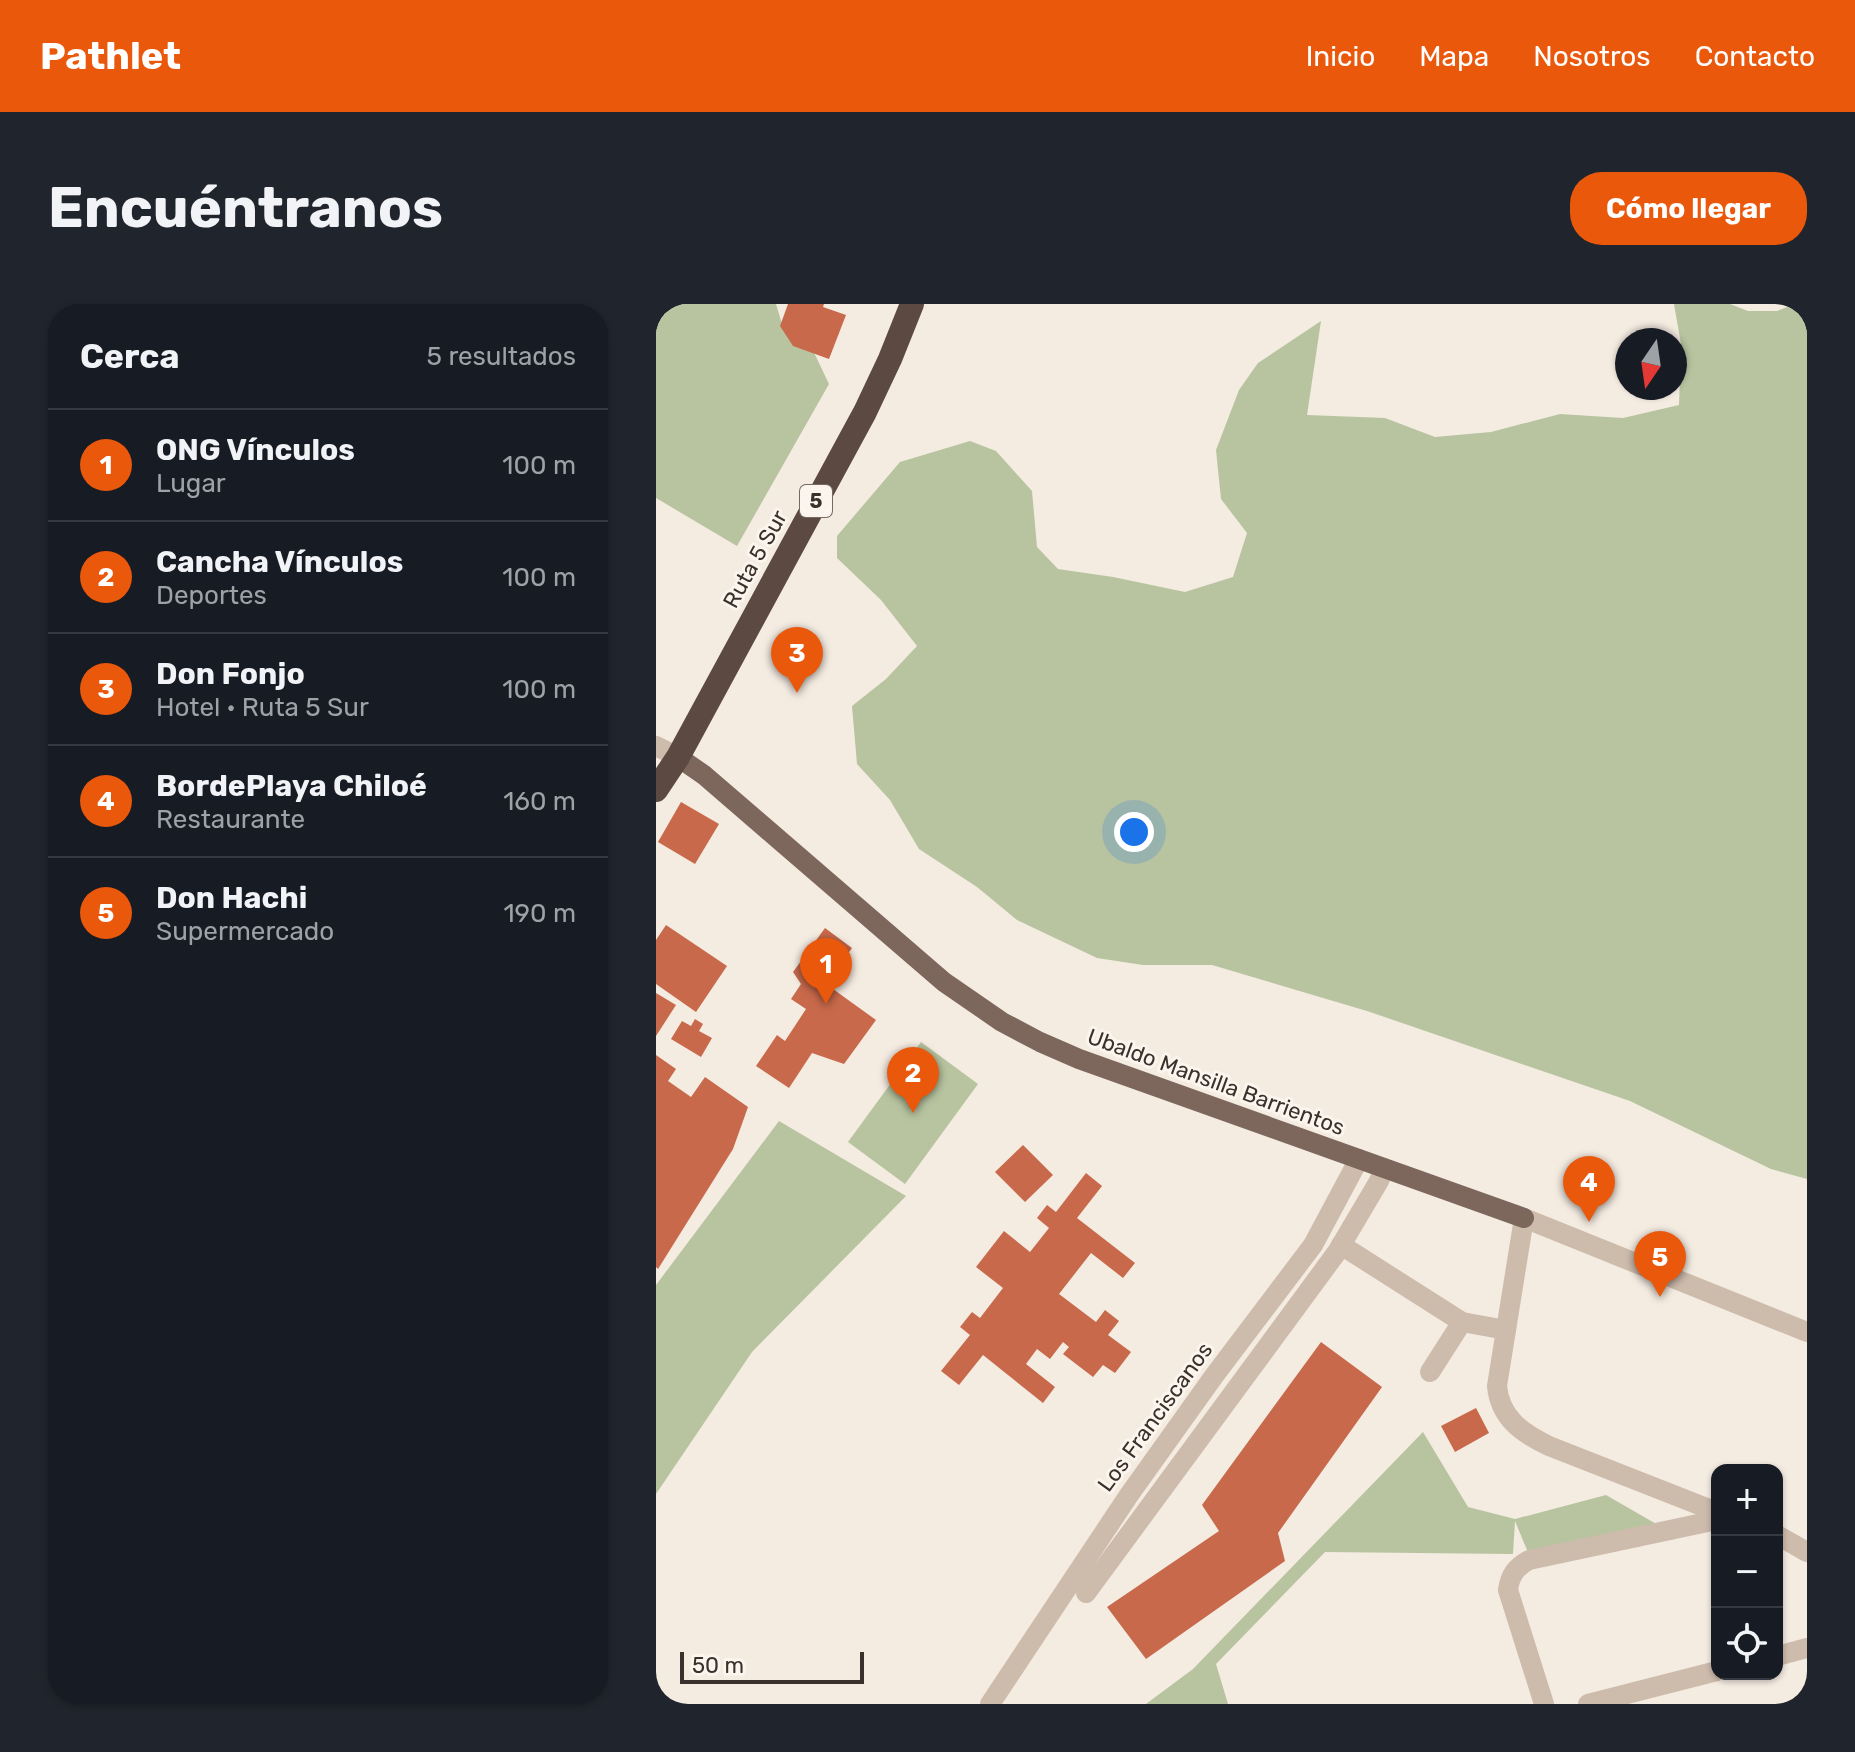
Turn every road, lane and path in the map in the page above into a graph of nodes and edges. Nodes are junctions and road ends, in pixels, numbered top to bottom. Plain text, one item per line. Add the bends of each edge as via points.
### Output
1 (912, 304) edge
2 (667, 751) edge
3 (656, 790) edge
4 (1359, 1159) junction
5 (1384, 1168) junction
6 (1524, 1218) junction
7 (1341, 1245) junction
8 (1462, 1322) junction
9 (1506, 1330) junction
10 (1807, 1332) edge
11 (1430, 1372) dead end
12 (1711, 1510) edge
13 (1711, 1521) edge
14 (1779, 1536) edge
15 (1807, 1552) edge
16 (1086, 1593) dead end
17 (1807, 1648) edge
18 (1783, 1654) edge
19 (1711, 1673) edge
20 (990, 1704) edge
21 (1544, 1704) edge
22 (1588, 1704) edge

1 - 2 highway, Ruta 5 Sur / 5 via 865,412
2 - 3 highway, Ruta 5 Sur / 5
2 - 4 main road, Ubaldo Mansilla Barrientos via 704,775 926,968 1002,1022 1079,1059
4 - 5 main road, Ubaldo Mansilla Barrientos
4 - 20 street, Los Franciscanos via 1313,1245 1137,1483
5 - 6 main road, Ubaldo Mansilla Barrientos
5 - 7 street
6 - 9 street
6 - 10 street, Ubaldo Mansilla Barrientos
7 - 8 street
7 - 16 street
8 - 9 street
8 - 11 street
9 - 12 street via 1498,1396 1526,1434
13 - 21 street via 1529,1560 1518,1567 1508,1590
14 - 15 street
17 - 18 street
19 - 22 street

